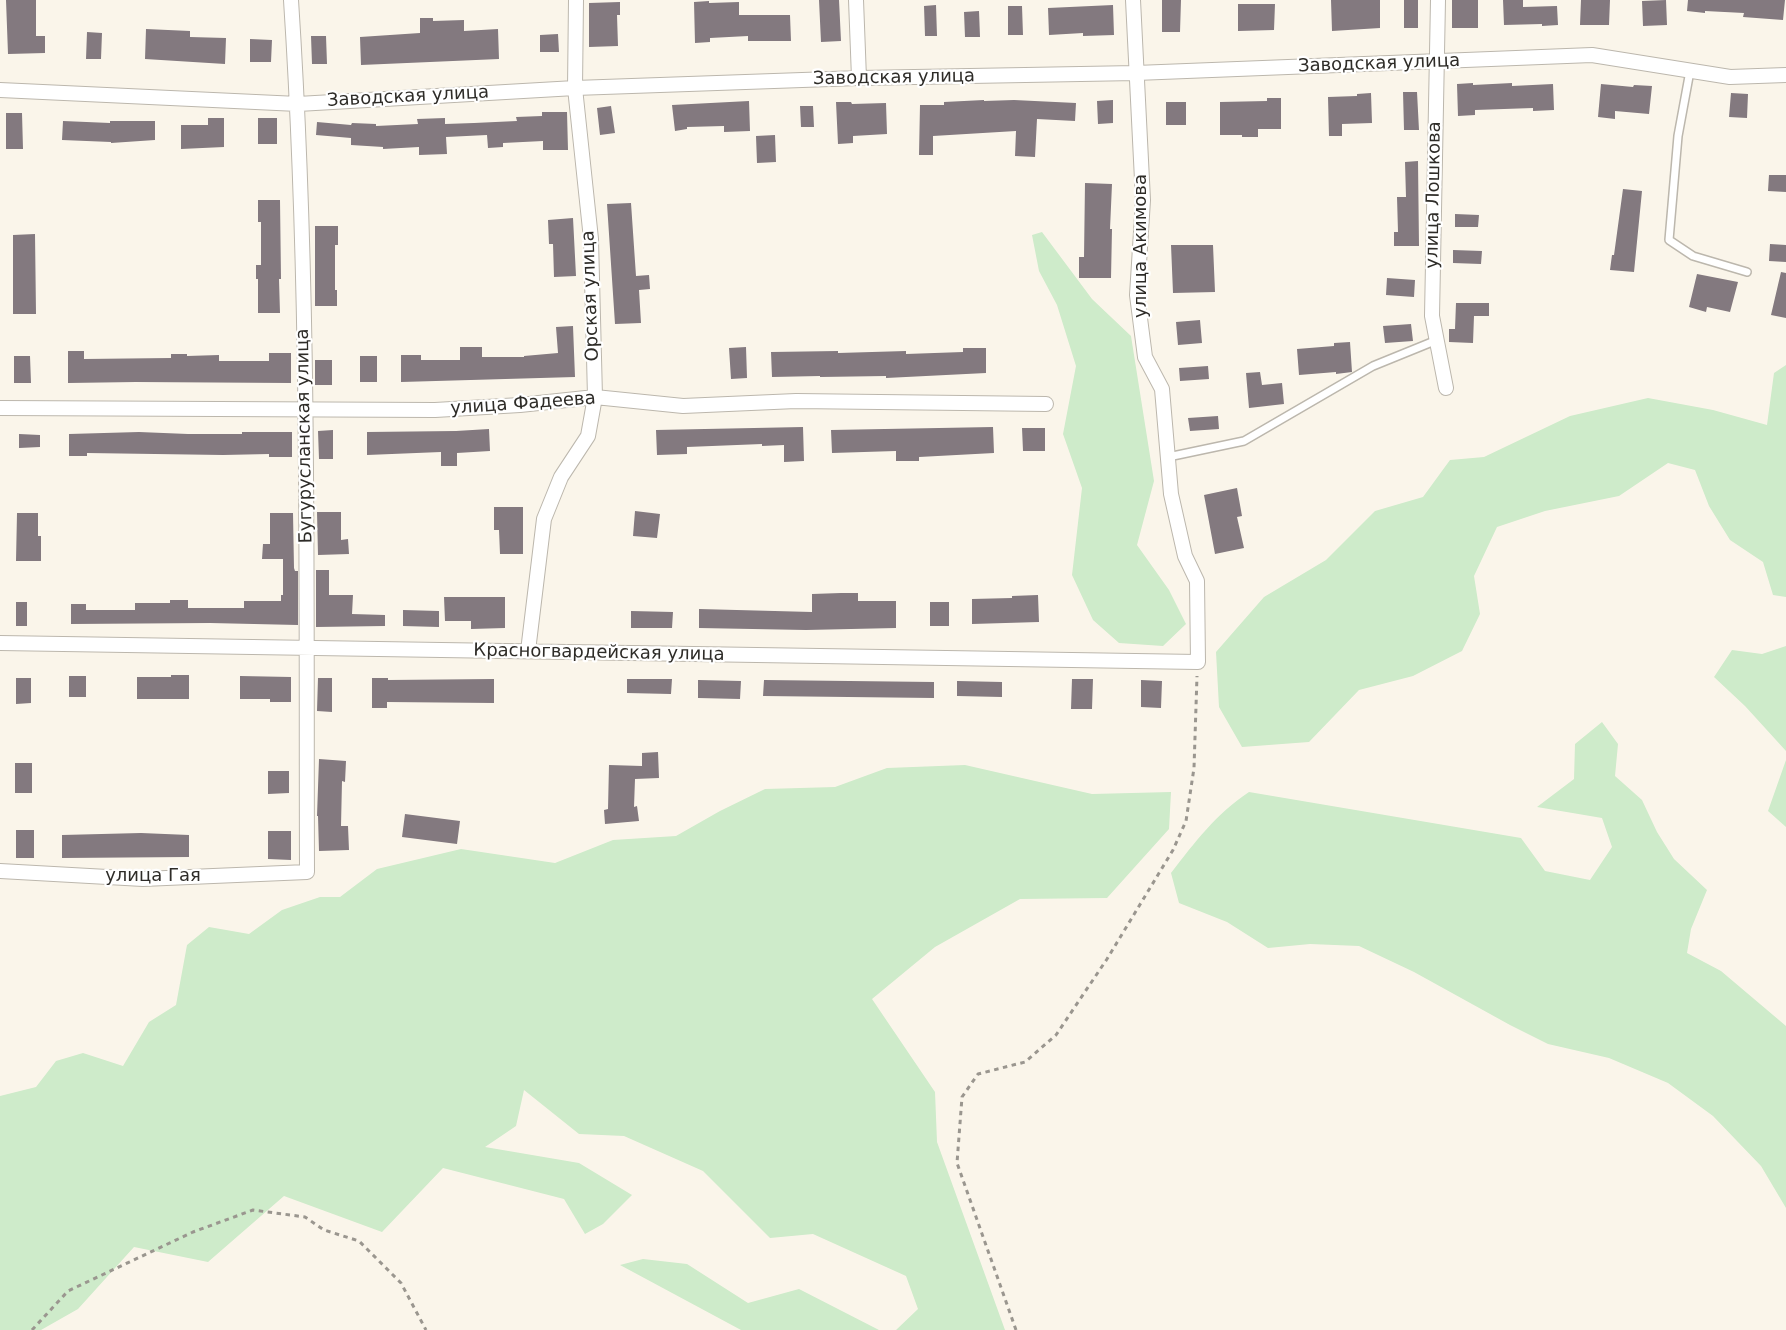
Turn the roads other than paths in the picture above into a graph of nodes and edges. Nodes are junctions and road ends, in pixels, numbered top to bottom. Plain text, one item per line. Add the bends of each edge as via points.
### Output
1 (291, 0) edge
2 (576, 0) edge
3 (856, 0) edge
4 (1133, 0) edge
5 (1438, 0) edge
6 (1437, 62) junction
7 (1690, 71) junction
8 (1136, 73) junction
9 (1786, 75) edge
10 (859, 78) junction
11 (575, 88) junction
12 (0, 90) edge
13 (298, 104) junction
14 (1747, 272) dead end
15 (1437, 340) junction
16 (1446, 388) dead end
17 (594, 397) junction
18 (1046, 404) dead end
19 (0, 408) edge
20 (306, 410) junction
21 (1168, 457) junction
22 (0, 644) edge
23 (306, 648) junction
24 (528, 651) junction
25 (1198, 662) joint
26 (0, 871) edge
27 (307, 872) joint

1 - 13 street, Бугурусланская улица
2 - 11 street, Орская улица
3 - 10 street
4 - 8 street, улица Акимова
5 - 6 street, улица Лошкова
6 - 7 street, Заводская улица via 1592,55
6 - 8 street, Заводская улица
6 - 15 street, улица Лошкова via 1432,316
7 - 9 street, Заводская улица via 1730,77
7 - 14 lane via 1678,136 1669,240 1693,256
8 - 10 street, Заводская улица
8 - 21 street, улица Акимова via 1143,200 1137,295 1145,357 1162,389
10 - 11 street, Заводская улица
11 - 13 street, Заводская улица
11 - 17 street, Орская улица via 591,239
12 - 13 street, Заводская улица
13 - 20 street, Бугурусланская улица
15 - 16 street, улица Лошкова
15 - 21 lane via 1373,366 1244,441
17 - 18 street, улица Фадеева via 683,406 796,401
17 - 20 street, улица Фадеева via 435,410
17 - 24 street, Орская улица via 588,436 561,477 544,519
19 - 20 street, улица Фадеева
20 - 23 street, Бугурусланская улица
21 - 25 street, улица Акимова via 1171,494 1185,556 1197,581
22 - 23 street, Красногвардейская улица
23 - 24 street, Красногвардейская улица
23 - 27 street, Бугурусланская улица
24 - 25 street, Красногвардейская улица
26 - 27 street, улица Гая via 143,879

